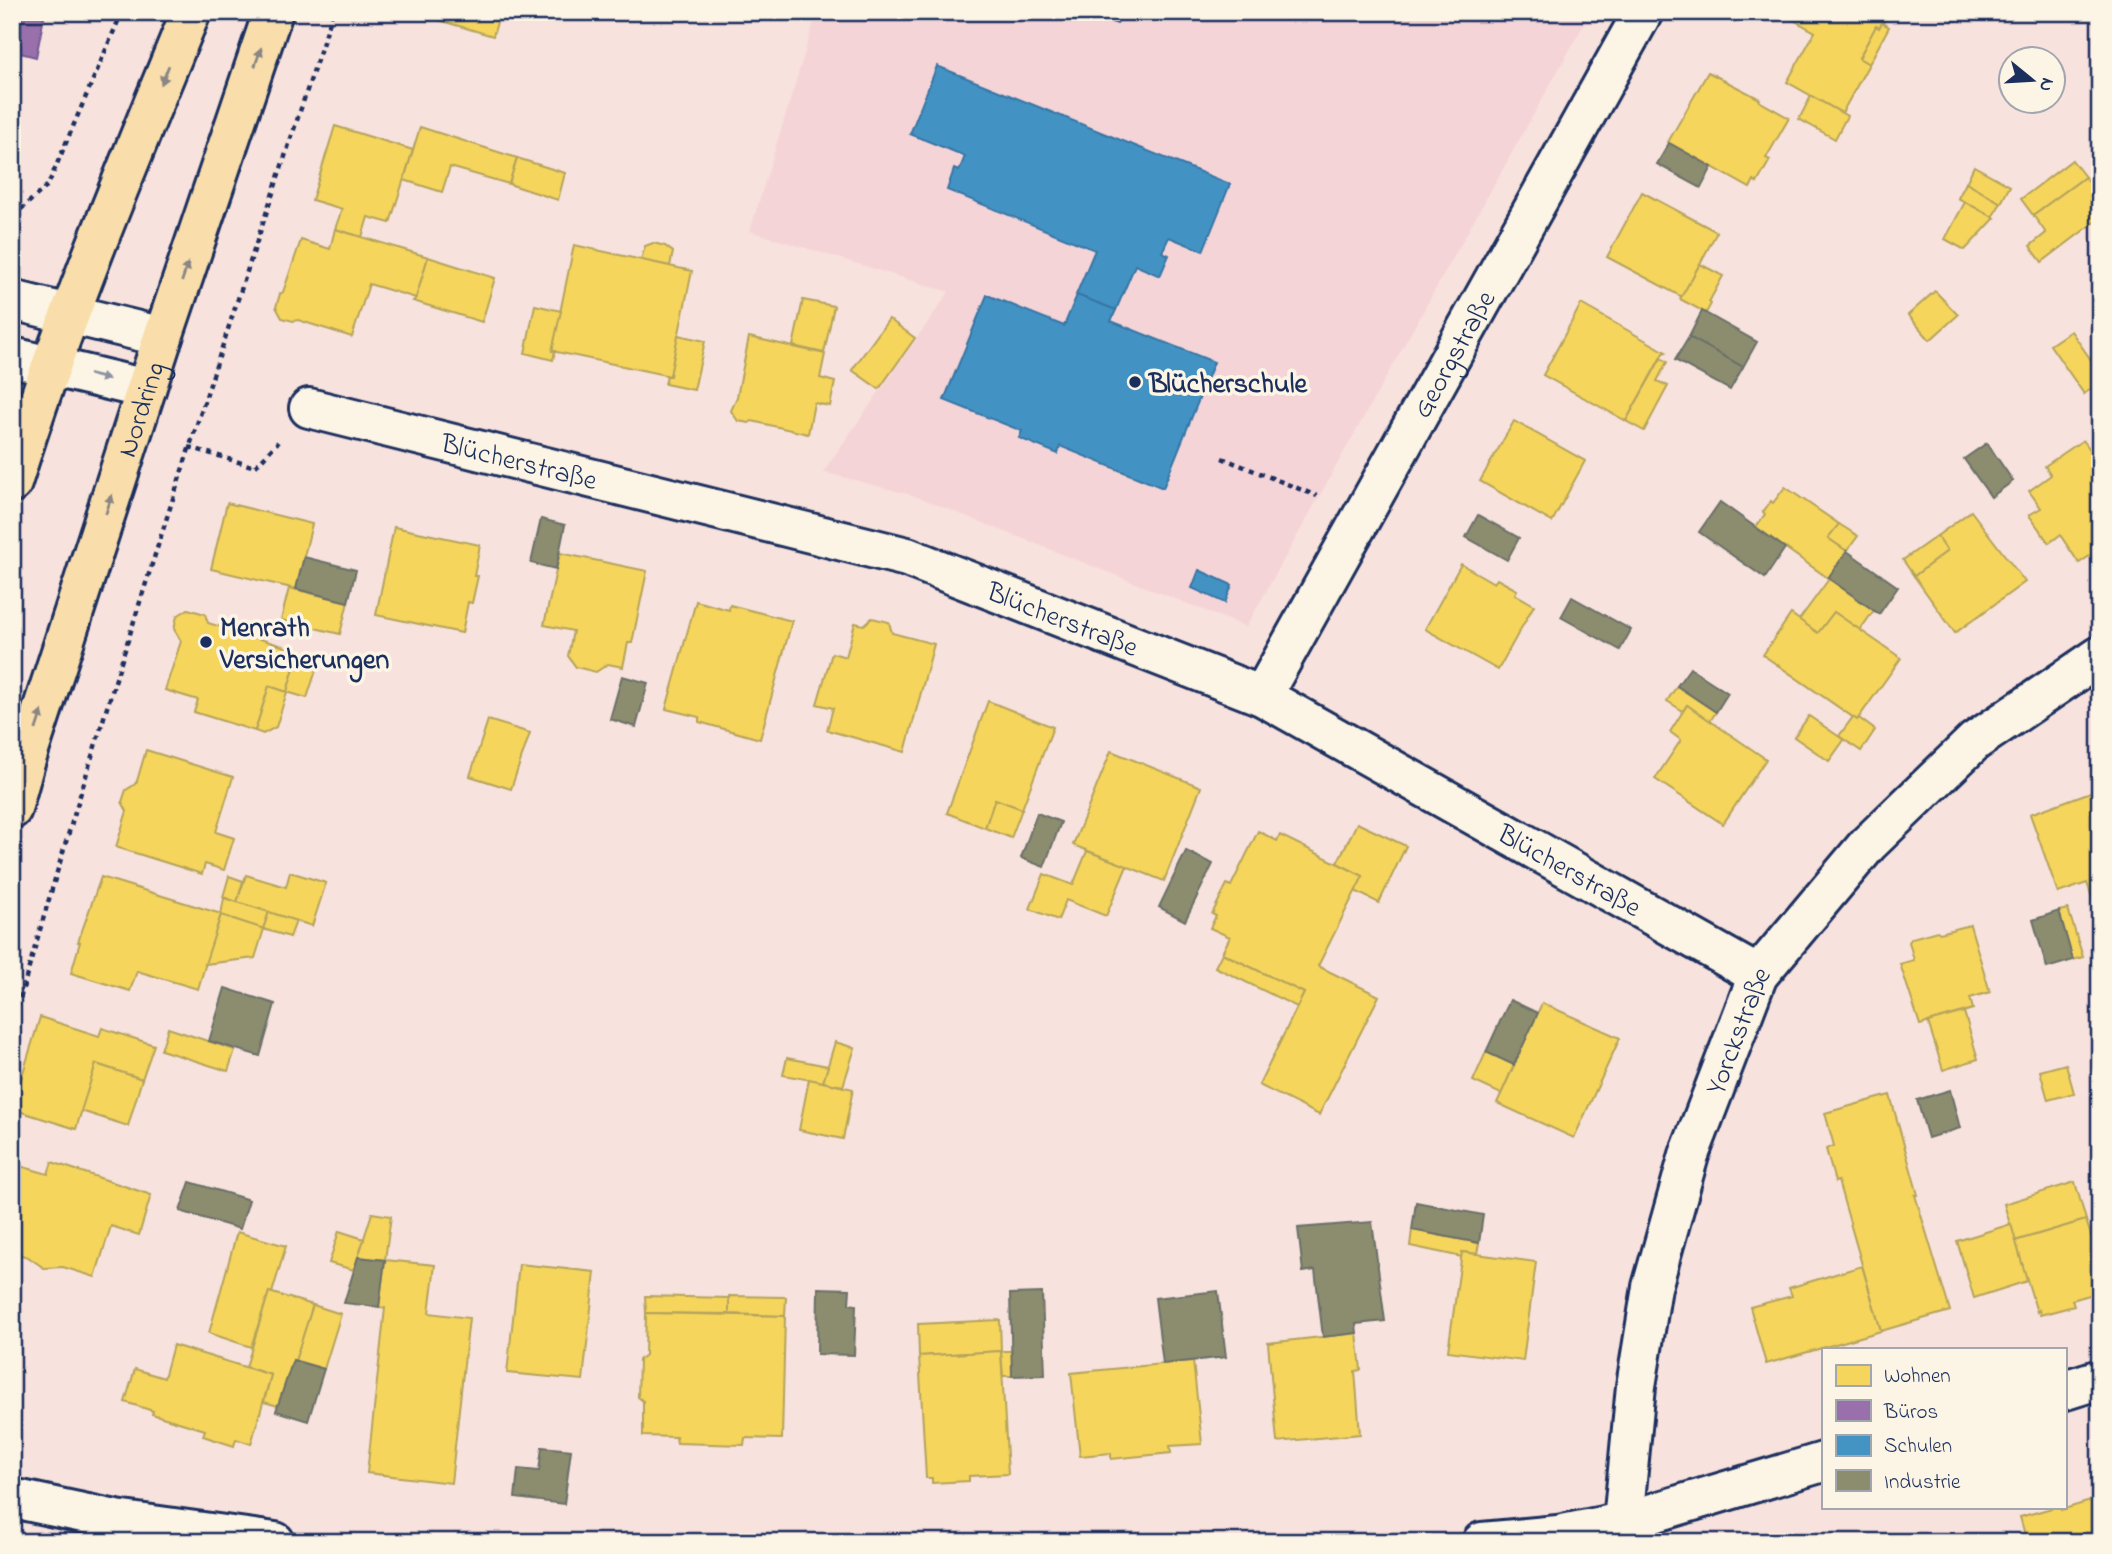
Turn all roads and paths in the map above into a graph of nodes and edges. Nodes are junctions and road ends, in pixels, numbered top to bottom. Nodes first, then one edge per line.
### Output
1 (122, 12) edge
2 (191, 12) edge
3 (273, 12) edge
4 (333, 12) edge
5 (1643, 12) edge
6 (19, 211) junction
7 (12, 214) edge
8 (12, 229) edge
9 (12, 300) edge
10 (70, 313) junction
11 (163, 337) junction
12 (12, 357) edge
13 (51, 365) junction
14 (146, 389) junction
15 (309, 408) joint
16 (189, 447) junction
17 (1222, 458) dead end
18 (12, 483) edge
19 (1363, 515) junction
20 (2100, 656) edge
21 (1262, 696) junction
22 (12, 809) edge
23 (1758, 975) junction
24 (12, 1027) edge
25 (2100, 1379) edge
26 (2066, 1390) edge
27 (1822, 1462) edge
28 (12, 1499) edge
29 (1624, 1532) edge
30 (275, 1542) edge
31 (1482, 1542) edge

1 - 6 path
2 -> 10 main road
11 -> 3 main road, Nordring
4 - 16 path
5 - 19 street, Georgstraße
6 - 7 path
6 - 8 path
9 - 10 street
10 - 11 street
10 - 13 main road
11 - 14 main road, Nordring
12 - 13 street
13 -> 14 street
13 - 18 main road
22 -> 14 main road, Nordring
15 - 16 path
15 - 21 street, Blücherstraße
16 - 24 path
17 - 19 path
19 - 21 street, Georgstraße
20 - 23 street, Yorckstraße
21 - 23 street, Blücherstraße
23 - 29 street, Yorckstraße
25 - 26 street
27 - 29 street
28 - 30 street
29 - 31 street

